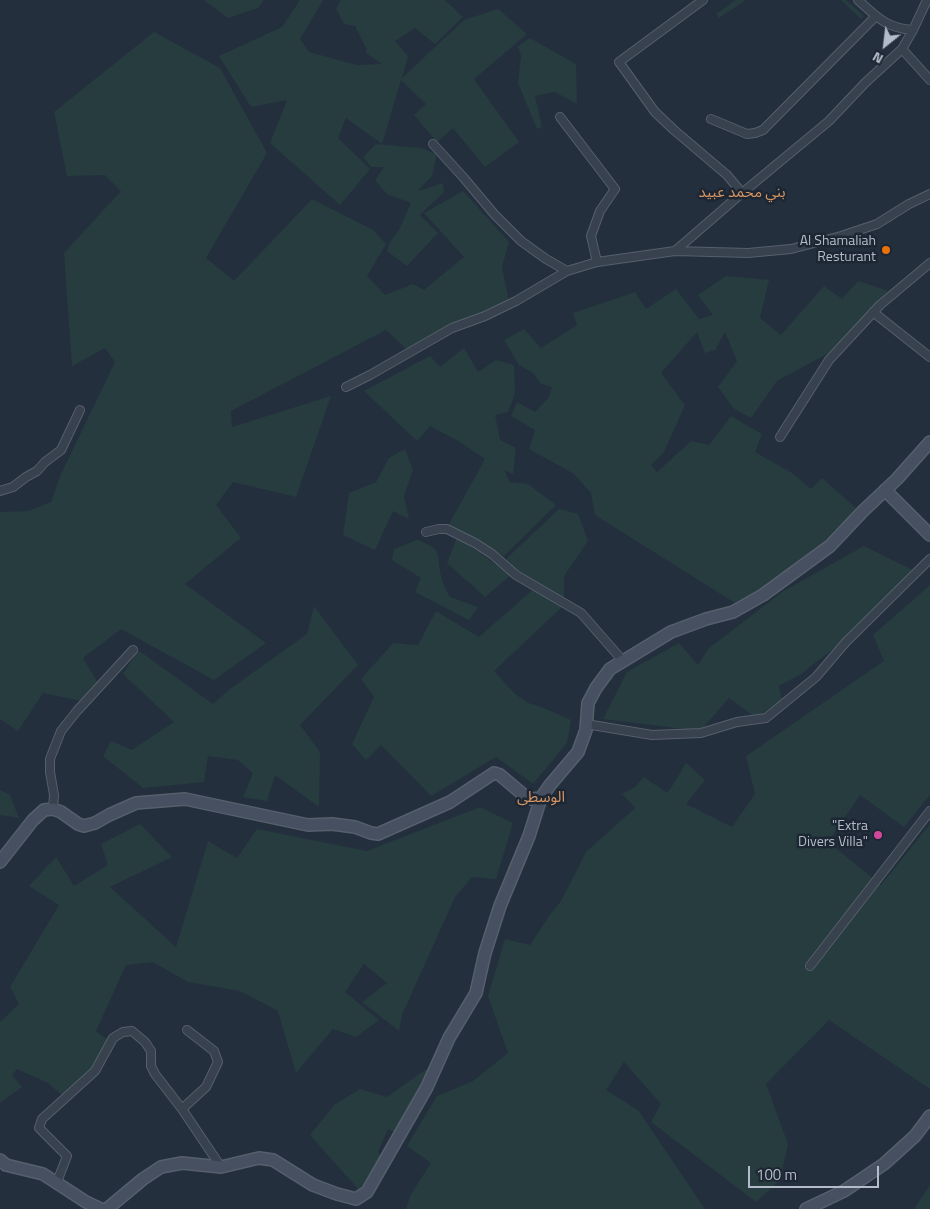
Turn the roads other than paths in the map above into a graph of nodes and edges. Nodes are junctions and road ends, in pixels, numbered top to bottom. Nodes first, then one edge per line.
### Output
1 (702, 0) edge
2 (858, 0) edge
3 (927, 0) edge
4 (876, 16) junction
5 (912, 30) junction
6 (902, 49) junction
7 (930, 80) edge
8 (560, 117) dead end
9 (711, 119) dead end
10 (433, 144) dead end
11 (742, 193) junction
12 (930, 194) edge
13 (675, 251) junction
14 (597, 262) junction
15 (930, 263) edge
16 (567, 271) junction
17 (873, 312) junction
18 (930, 357) edge
19 (346, 387) dead end
20 (80, 410) dead end
21 (780, 437) dead end
22 (930, 442) edge
23 (885, 490) junction
24 (0, 491) edge
25 (426, 532) dead end
26 (930, 535) edge
27 (930, 559) edge
28 (133, 650) dead end
29 (623, 661) junction
30 (586, 724) junction
31 (541, 798) junction
32 (53, 809) junction
33 (930, 812) edge
34 (0, 862) edge
35 (810, 966) dead end
36 (187, 1030) dead end
37 (182, 1109) junction
38 (930, 1116) edge
39 (0, 1160) edge
40 (221, 1167) junction
41 (56, 1182) junction
42 (355, 1204) edge
43 (114, 1207) edge
44 (101, 1209) edge
45 (806, 1209) edge

1 - 11 street
2 - 4 street
3 - 5 street
4 - 5 street
4 - 9 street
5 - 6 street
6 - 7 street
6 - 11 street
8 - 14 street
10 - 16 street
11 - 13 street
12 - 13 street
13 - 14 street
14 - 16 street
15 - 17 street
16 - 19 street
17 - 18 street
17 - 21 street
20 - 24 street
22 - 23 street
23 - 26 street
23 - 29 street
25 - 29 street
27 - 30 street
28 - 32 street
29 - 30 street
30 - 31 street
31 - 32 street
31 - 42 street
32 - 34 street
33 - 35 street
36 - 37 street
37 - 40 street
37 - 41 street
38 - 45 street
39 - 41 street
40 - 42 street
40 - 43 street
41 - 44 street

